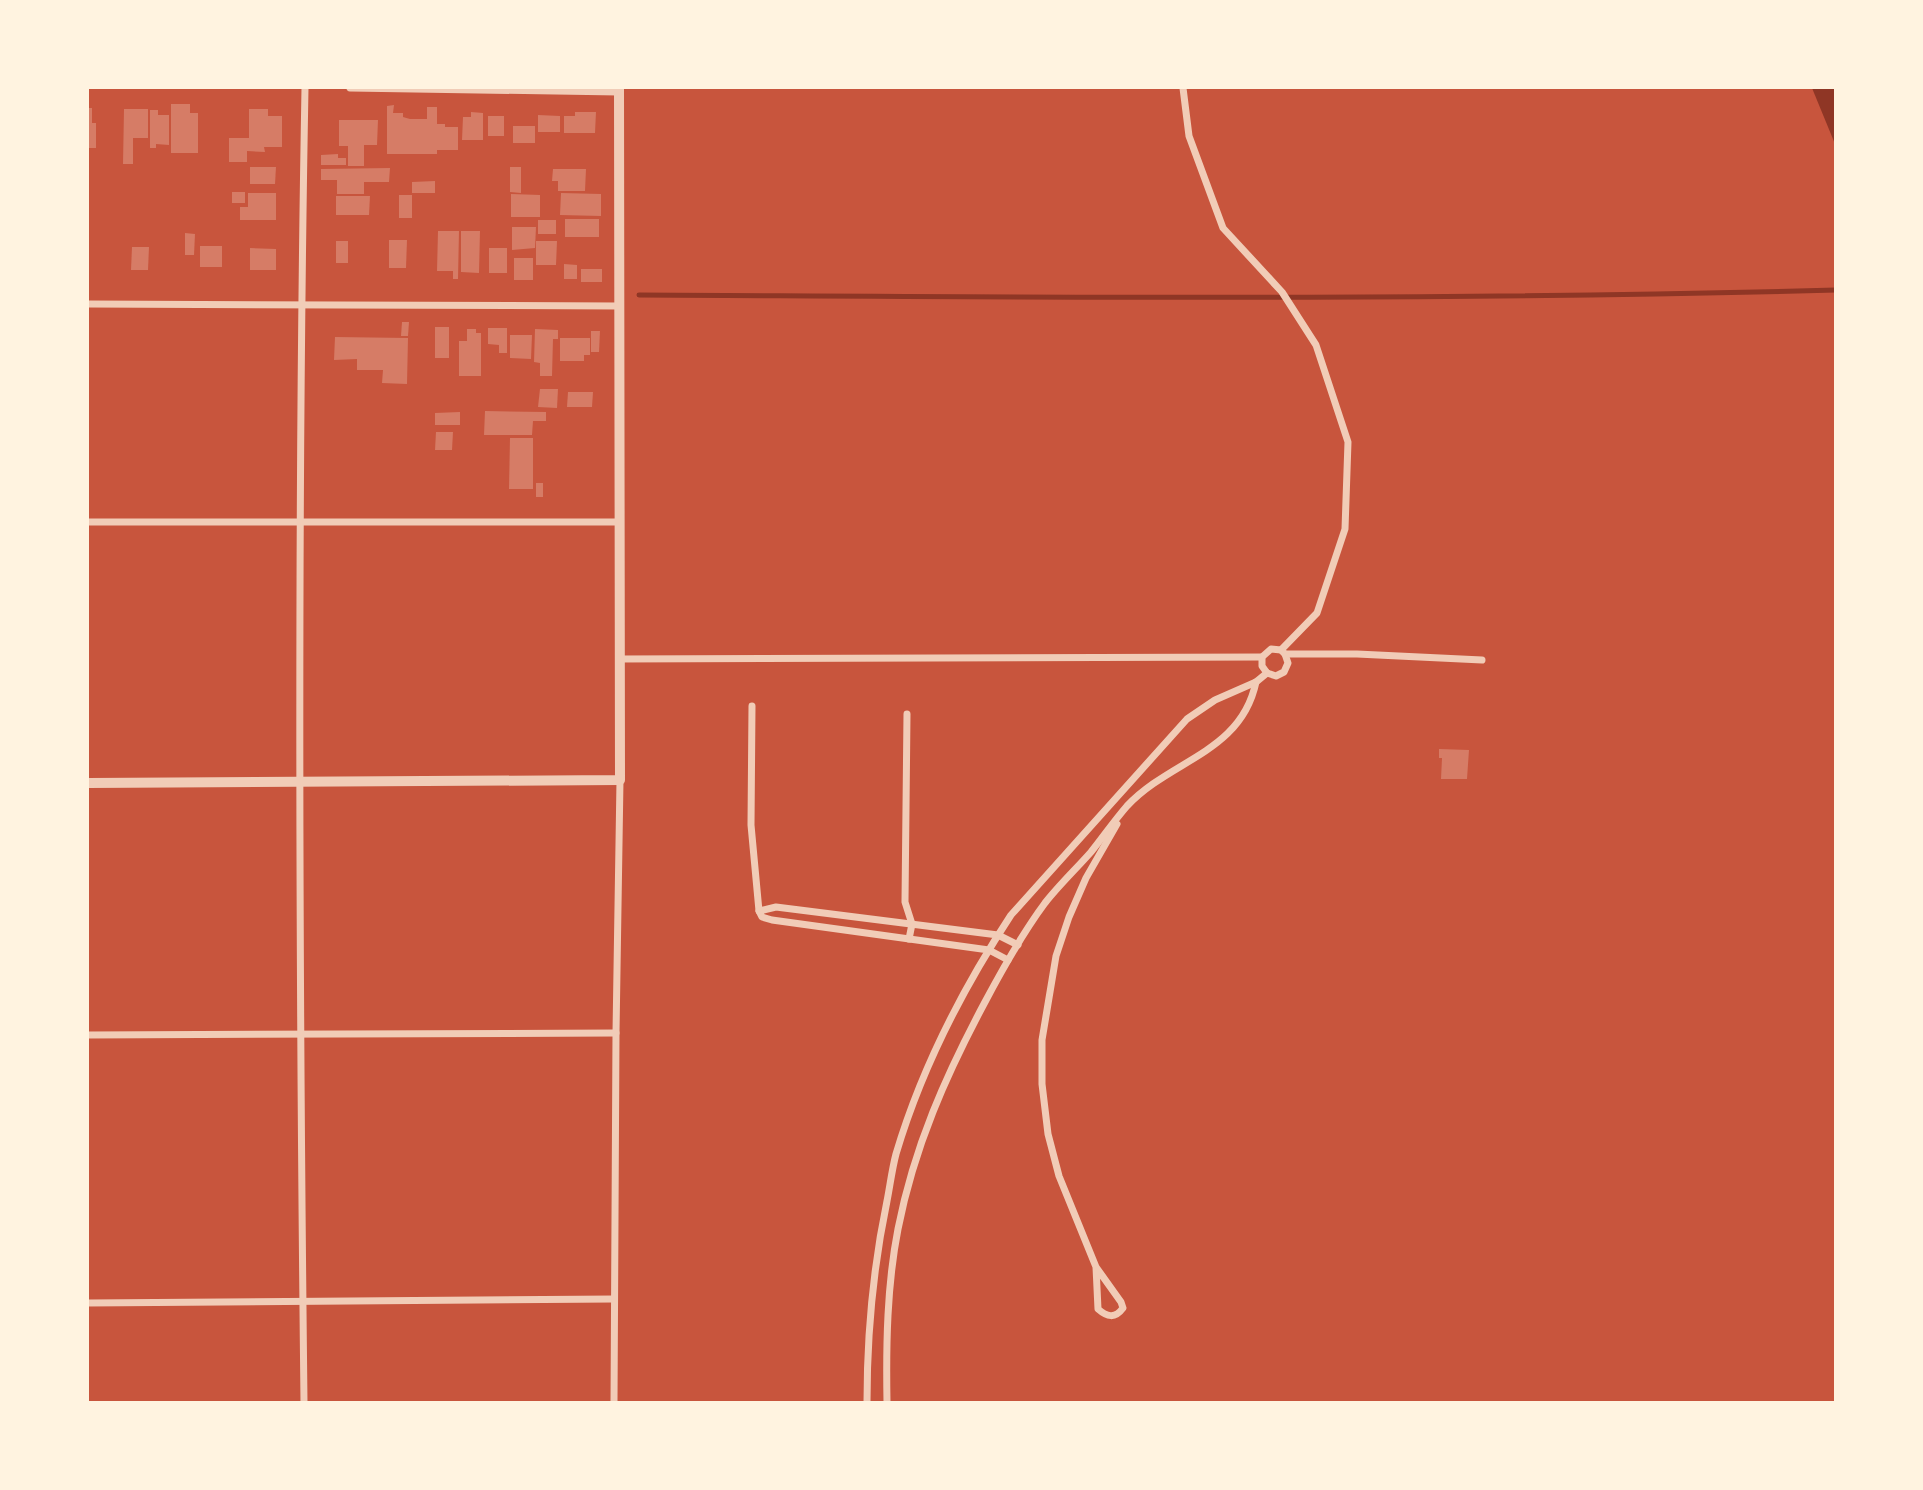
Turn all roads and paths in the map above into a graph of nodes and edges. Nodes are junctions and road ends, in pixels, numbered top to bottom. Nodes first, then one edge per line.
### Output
1 (305, 88) edge
2 (351, 88) edge
3 (1182, 88) edge
4 (619, 90) edge
5 (88, 304) edge
6 (301, 305) junction
7 (619, 306) junction
8 (88, 522) edge
9 (301, 522) junction
10 (619, 522) junction
11 (1283, 652) junction
12 (1262, 657) junction
13 (619, 659) junction
14 (1482, 660) dead end
15 (1267, 673) junction
16 (1256, 682) junction
17 (752, 706) dead end
18 (906, 714) dead end
19 (620, 780) junction
20 (300, 782) junction
21 (88, 783) edge
22 (1121, 794) junction
23 (1128, 805) junction
24 (759, 911) junction
25 (912, 924) junction
26 (998, 935) junction
27 (909, 939) junction
28 (1018, 945) junction
29 (989, 950) junction
30 (1008, 960) junction
31 (615, 1033) junction
32 (300, 1034) junction
33 (88, 1035) edge
34 (1096, 1267) junction
35 (614, 1299) junction
36 (303, 1301) junction
37 (88, 1303) edge
38 (304, 1402) edge
39 (614, 1402) edge
40 (867, 1402) edge
41 (887, 1402) edge

1 - 6 street
2 - 4 street
3 - 11 street
4 - 7 street
5 - 6 street
6 - 7 street
6 - 9 street
7 - 10 street
8 - 9 street
9 - 10 street
9 - 20 street
10 - 13 street
11 - 12 street
11 - 14 street
11 - 15 street
12 - 13 street
12 - 15 street
13 - 19 street
15 - 16 street
16 - 22 street
16 - 23 street
17 - 24 street
18 - 25 street
19 - 20 street
19 - 31 street
20 - 21 street
20 - 32 street
22 - 23 street
22 - 26 street
23 - 28 street
23 - 34 street
24 - 25 street
24 - 27 street
25 - 26 street
25 - 27 street
26 - 28 street
26 - 29 street
27 - 29 street
28 - 30 street
29 - 30 street
29 - 40 street
30 - 41 street
31 - 32 street
31 - 35 street
32 - 33 street
32 - 36 street
34 - 34 street
35 - 36 street
35 - 39 street
36 - 37 street
36 - 38 street

